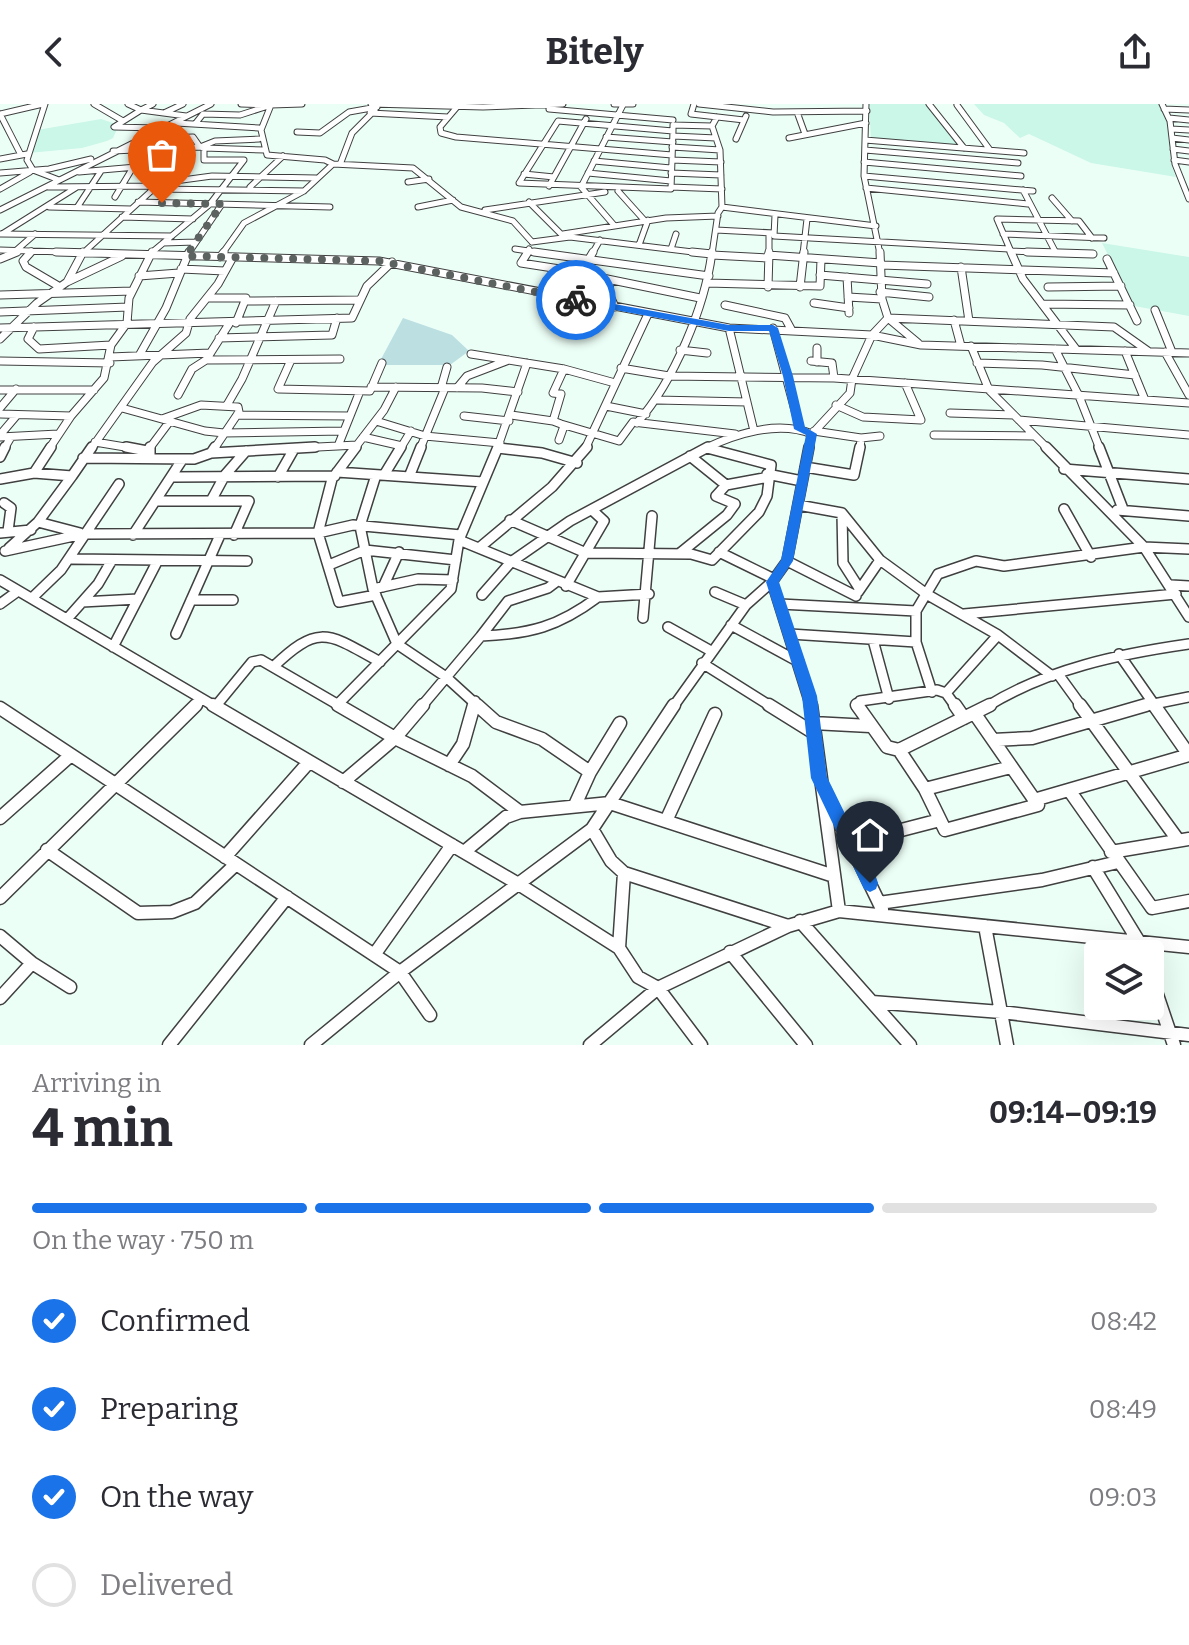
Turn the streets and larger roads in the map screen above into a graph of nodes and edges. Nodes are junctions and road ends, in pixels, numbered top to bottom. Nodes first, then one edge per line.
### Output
1 (44, 104) edge
2 (94, 104) edge
3 (128, 104) edge
4 (153, 104) edge
5 (183, 104) edge
6 (211, 104) edge
7 (241, 104) edge
8 (300, 104) edge
9 (371, 104) edge
10 (563, 104) edge
11 (570, 104) edge
12 (614, 104) edge
13 (633, 104) edge
14 (697, 104) edge
15 (929, 104) edge
16 (275, 105) edge
17 (383, 105) edge
18 (398, 105) edge
19 (429, 105) edge
20 (548, 105) edge
21 (623, 105) edge
22 (957, 105) edge
23 (454, 106) edge
24 (493, 106) edge
25 (519, 106) edge
26 (1163, 106) edge
27 (750, 107) edge
28 (866, 108) edge
29 (141, 110) junction
30 (1189, 110) edge
31 (566, 111) junction
32 (797, 112) junction
33 (816, 112) junction
34 (164, 113) junction
35 (295, 113) dead end
36 (370, 113) junction
37 (398, 113) junction
38 (589, 113) junction
39 (1, 114) edge
40 (240, 115) junction
41 (423, 115) junction
42 (617, 115) junction
43 (186, 116) junction
44 (448, 117) junction
45 (717, 117) junction
46 (1169, 118) junction
47 (393, 120) dead end
48 (673, 120) dead end
49 (744, 120) junction
50 (1189, 120) edge
51 (123, 121) junction
52 (418, 121) dead end
53 (560, 121) junction
54 (172, 123) junction
55 (584, 123) junction
56 (866, 123) junction
57 (197, 124) junction
58 (226, 126) junction
59 (612, 126) junction
60 (712, 126) junction
61 (161, 128) junction
62 (259, 128) junction
63 (1171, 129) junction
64 (1189, 130) edge
65 (823, 131) junction
66 (297, 132) dead end
67 (805, 134) junction
68 (154, 135) junction
69 (191, 135) junction
70 (606, 137) junction
71 (716, 138) junction
72 (789, 138) dead end
73 (1172, 138) junction
74 (259, 139) junction
75 (736, 139) dead end
76 (865, 140) junction
77 (1189, 140) edge
78 (544, 143) junction
79 (672, 145) junction
80 (571, 146) junction
81 (947, 147) junction
82 (202, 148) junction
83 (601, 148) junction
84 (964, 148) junction
85 (149, 149) junction
86 (1173, 149) junction
87 (720, 150) junction
88 (865, 150) junction
89 (990, 150) junction
90 (629, 151) junction
91 (1189, 151) edge
92 (112, 152) junction
93 (266, 152) junction
94 (1024, 153) dead end
95 (25, 156) junction
96 (283, 156) junction
97 (948, 157) junction
98 (0, 159) edge
99 (244, 160) junction
100 (1174, 160) junction
101 (594, 161) junction
102 (341, 162) junction
103 (721, 162) junction
104 (864, 162) junction
105 (1189, 162) edge
106 (1018, 163) dead end
107 (331, 164) junction
108 (623, 164) junction
109 (651, 166) junction
110 (132, 169) junction
111 (33, 170) junction
112 (104, 170) junction
113 (671, 170) junction
114 (950, 170) junction
115 (0, 172) edge
116 (74, 172) junction
117 (588, 173) junction
118 (524, 174) junction
119 (721, 175) junction
120 (232, 176) junction
121 (864, 176) junction
122 (1021, 176) dead end
123 (262, 177) junction
124 (281, 177) junction
125 (291, 177) junction
126 (304, 177) junction
127 (554, 177) junction
128 (316, 178) junction
129 (429, 179) junction
130 (646, 179) junction
131 (907, 179) junction
132 (59, 180) junction
133 (408, 182) dead end
134 (951, 183) junction
135 (671, 184) junction
136 (121, 186) junction
137 (549, 186) junction
138 (46, 187) junction
139 (77, 187) junction
140 (91, 187) junction
141 (155, 187) junction
142 (250, 187) junction
143 (581, 187) junction
144 (639, 188) junction
145 (866, 188) junction
146 (0, 189) edge
147 (722, 189) junction
148 (222, 190) junction
149 (240, 190) junction
150 (1023, 190) junction
151 (295, 191) junction
152 (304, 191) junction
153 (618, 191) junction
154 (1033, 191) dead end
155 (907, 193) junction
156 (587, 195) junction
157 (1189, 195) edge
158 (115, 197) dead end
159 (953, 197) junction
160 (1052, 198) dead end
161 (453, 200) junction
162 (0, 201) edge
163 (138, 202) junction
164 (529, 202) junction
165 (210, 204) junction
166 (222, 204) junction
167 (1028, 204) junction
168 (10, 205) junction
169 (78, 206) junction
170 (276, 206) junction
171 (45, 207) junction
172 (330, 207) dead end
173 (418, 207) dead end
174 (722, 207) junction
175 (131, 209) junction
176 (0, 210) edge
177 (481, 211) junction
178 (775, 215) junction
179 (718, 216) junction
180 (122, 217) junction
181 (193, 219) junction
182 (807, 219) junction
183 (646, 220) junction
184 (1037, 220) junction
185 (1072, 221) junction
186 (625, 223) junction
187 (613, 224) junction
188 (876, 226) junction
189 (716, 230) junction
190 (772, 233) junction
191 (1, 234) edge
192 (35, 234) junction
193 (103, 234) junction
194 (676, 234) dead end
195 (1003, 234) junction
196 (563, 235) junction
197 (172, 236) junction
198 (1047, 236) junction
199 (1092, 238) junction
200 (1104, 238) dead end
201 (806, 239) junction
202 (600, 240) junction
203 (165, 242) junction
204 (196, 242) junction
205 (532, 242) junction
206 (618, 242) junction
207 (880, 244) junction
208 (639, 245) junction
209 (649, 246) junction
210 (515, 249) dead end
211 (671, 249) junction
212 (0, 250) edge
213 (1010, 250) junction
214 (18, 251) junction
215 (32, 251) junction
216 (527, 251) junction
217 (83, 252) junction
218 (1056, 253) junction
219 (133, 254) junction
220 (1093, 254) dead end
221 (148, 255) junction
222 (712, 255) junction
223 (186, 256) junction
224 (220, 257) junction
225 (233, 257) junction
226 (768, 257) junction
227 (588, 258) junction
228 (804, 258) junction
229 (0, 259) edge
230 (821, 259) junction
231 (1107, 259) dead end
232 (392, 262) junction
233 (628, 264) junction
234 (881, 264) junction
235 (640, 266) junction
236 (961, 267) junction
237 (1018, 269) junction
238 (180, 271) junction
239 (225, 271) junction
240 (1073, 271) junction
241 (579, 272) junction
242 (1114, 273) junction
243 (820, 275) junction
244 (139, 276) junction
245 (847, 277) junction
246 (610, 280) junction
247 (708, 280) junction
248 (881, 280) junction
249 (67, 282) junction
250 (620, 282) junction
251 (927, 284) dead end
252 (1083, 286) junction
253 (1121, 286) junction
254 (60, 287) junction
255 (768, 287) junction
256 (800, 287) junction
257 (1048, 287) dead end
258 (132, 291) junction
259 (51, 294) junction
260 (0, 295) edge
261 (881, 296) junction
262 (848, 297) junction
263 (929, 297) dead end
264 (207, 298) junction
265 (566, 298) junction
266 (700, 298) junction
267 (358, 300) junction
268 (245, 301) junction
269 (276, 301) junction
270 (814, 303) dead end
271 (1042, 304) junction
272 (725, 305) dead end
273 (1130, 305) junction
274 (128, 307) junction
275 (615, 307) junction
276 (1155, 310) dead end
277 (29, 311) junction
278 (0, 312) edge
279 (648, 314) junction
280 (337, 318) junction
281 (888, 318) junction
282 (268, 319) junction
283 (954, 320) junction
284 (969, 321) junction
285 (1137, 321) dead end
286 (127, 323) junction
287 (158, 323) junction
288 (190, 323) junction
289 (692, 323) junction
290 (232, 324) junction
291 (1058, 325) junction
292 (34, 327) junction
293 (0, 328) edge
294 (12, 328) junction
295 (729, 328) junction
296 (773, 328) junction
297 (791, 329) junction
298 (872, 335) junction
299 (261, 336) junction
300 (219, 338) junction
301 (0, 339) edge
302 (111, 345) junction
303 (921, 345) junction
304 (961, 346) junction
305 (971, 346) junction
306 (817, 348) dead end
307 (1055, 349) junction
308 (1076, 349) junction
309 (680, 350) junction
310 (1125, 351) junction
311 (1148, 351) junction
312 (1168, 352) junction
313 (707, 353) dead end
314 (1189, 353) edge
315 (140, 354) junction
316 (164, 354) junction
317 (471, 354) dead end
318 (208, 356) junction
319 (340, 359) dead end
320 (110, 360) junction
321 (250, 360) junction
322 (291, 360) junction
323 (509, 360) junction
324 (0, 361) edge
325 (382, 363) dead end
326 (527, 363) junction
327 (977, 363) junction
328 (447, 367) dead end
329 (1065, 367) junction
330 (621, 368) junction
331 (564, 369) junction
332 (1135, 375) junction
333 (669, 376) junction
334 (741, 376) junction
335 (788, 376) junction
336 (834, 378) junction
337 (464, 379) junction
338 (852, 379) junction
339 (615, 383) junction
340 (905, 383) junction
341 (443, 384) junction
342 (371, 387) junction
343 (396, 387) junction
344 (457, 388) junction
345 (16, 389) junction
346 (0, 390) edge
347 (94, 390) junction
348 (989, 390) junction
349 (360, 391) junction
350 (518, 392) junction
351 (178, 395) dead end
352 (1189, 395) edge
353 (1079, 396) junction
354 (657, 400) junction
355 (1145, 400) junction
356 (747, 402) junction
357 (1189, 403) edge
358 (227, 405) junction
359 (836, 405) junction
360 (606, 406) junction
361 (0, 408) edge
362 (122, 408) junction
363 (950, 413) dead end
364 (0, 414) edge
365 (646, 414) junction
366 (17, 415) junction
367 (237, 415) junction
368 (71, 416) junction
369 (350, 416) junction
370 (464, 416) dead end
371 (1016, 417) junction
372 (510, 418) junction
373 (166, 420) junction
374 (376, 421) junction
375 (553, 421) junction
376 (637, 423) junction
377 (564, 426) junction
378 (1090, 426) junction
379 (800, 429) junction
380 (343, 431) junction
381 (411, 431) junction
382 (594, 431) junction
383 (754, 431) junction
384 (291, 432) junction
385 (813, 432) junction
386 (224, 433) junction
387 (58, 434) junction
388 (735, 434) junction
389 (934, 435) dead end
390 (1189, 435) edge
391 (0, 436) edge
392 (425, 436) junction
393 (880, 436) dead end
394 (1034, 436) junction
395 (11, 437) junction
396 (861, 438) junction
397 (559, 440) dead end
398 (360, 441) junction
399 (95, 442) junction
400 (499, 445) junction
401 (338, 446) junction
402 (402, 446) junction
403 (707, 448) junction
404 (294, 449) junction
405 (280, 450) junction
406 (246, 451) junction
407 (211, 453) junction
408 (146, 456) junction
409 (690, 456) junction
410 (0, 457) edge
411 (83, 458) junction
412 (182, 460) junction
413 (577, 463) junction
414 (805, 467) junction
415 (1064, 469) junction
416 (1108, 472) junction
417 (34, 473) junction
418 (336, 474) junction
419 (225, 475) junction
420 (380, 475) junction
421 (72, 476) junction
422 (765, 476) junction
423 (172, 477) junction
424 (278, 477) junction
425 (409, 477) junction
426 (0, 479) edge
427 (1189, 479) edge
428 (802, 481) junction
429 (483, 482) junction
430 (119, 484) dead end
431 (726, 485) junction
432 (212, 499) junction
433 (157, 501) junction
434 (4, 503) dead end
435 (798, 505) junction
436 (1064, 509) dead end
437 (1123, 509) junction
438 (592, 510) junction
439 (1107, 511) junction
440 (842, 513) junction
441 (652, 516) dead end
442 (1189, 516) edge
443 (510, 520) junction
444 (35, 526) junction
445 (360, 526) junction
446 (4, 532) edge
447 (318, 533) junction
448 (83, 534) junction
449 (133, 535) junction
450 (220, 535) junction
451 (234, 535) junction
452 (548, 536) junction
453 (460, 537) junction
454 (1144, 547) junction
455 (479, 548) junction
456 (1189, 549) edge
457 (365, 550) junction
458 (2, 552) edge
459 (399, 552) junction
460 (719, 552) junction
461 (586, 553) junction
462 (647, 554) junction
463 (679, 554) junction
464 (1091, 557) junction
465 (71, 559) junction
466 (112, 560) junction
467 (158, 560) junction
468 (208, 560) junction
469 (456, 560) junction
470 (880, 560) junction
471 (247, 561) dead end
472 (787, 561) junction
473 (511, 562) junction
474 (329, 565) junction
475 (0, 580) edge
476 (453, 580) junction
477 (773, 580) junction
478 (561, 584) junction
479 (1189, 586) edge
480 (1174, 590) junction
481 (18, 591) junction
482 (378, 591) junction
483 (715, 592) dead end
484 (649, 594) junction
485 (482, 595) dead end
486 (928, 595) junction
487 (598, 597) junction
488 (858, 597) junction
489 (32, 598) junction
490 (138, 599) junction
491 (191, 600) junction
492 (233, 600) dead end
493 (82, 602) junction
494 (0, 604) edge
495 (780, 604) junction
496 (746, 605) junction
497 (916, 611) junction
498 (964, 614) junction
499 (1189, 617) edge
500 (643, 618) dead end
501 (67, 619) junction
502 (731, 625) junction
503 (668, 627) dead end
504 (176, 634) dead end
505 (790, 634) junction
506 (998, 635) junction
507 (481, 636) junction
508 (873, 640) junction
509 (916, 642) junction
510 (397, 644) junction
511 (1189, 644) edge
512 (113, 647) junction
513 (711, 651) junction
514 (1119, 654) junction
515 (380, 662) junction
516 (799, 662) junction
517 (702, 663) junction
518 (273, 667) junction
519 (1055, 675) junction
520 (446, 677) junction
521 (932, 692) junction
522 (946, 693) junction
523 (1189, 697) edge
524 (202, 699) junction
525 (889, 699) junction
526 (475, 701) junction
527 (1152, 703) junction
528 (337, 705) junction
529 (215, 707) junction
530 (0, 708) edge
531 (715, 714) dead end
532 (970, 716) junction
533 (1092, 721) junction
534 (620, 723) dead end
535 (870, 726) junction
536 (814, 728) junction
537 (395, 738) junction
538 (993, 740) junction
539 (899, 750) junction
540 (71, 755) junction
541 (1189, 755) edge
542 (309, 762) junction
543 (449, 765) junction
544 (1011, 767) junction
545 (590, 772) junction
546 (1129, 772) junction
547 (819, 778) junction
548 (343, 782) junction
549 (115, 784) junction
550 (925, 789) junction
551 (1069, 790) junction
552 (1034, 800) junction
553 (610, 803) junction
554 (575, 805) junction
555 (520, 812) junction
556 (0, 818) edge
557 (940, 820) junction
558 (666, 821) junction
559 (592, 829) junction
560 (1184, 840) edge
561 (851, 843) junction
562 (458, 849) junction
563 (47, 850) junction
564 (1115, 857) junction
565 (230, 861) junction
566 (1093, 867) junction
567 (624, 873) junction
568 (834, 876) junction
569 (520, 885) junction
570 (287, 897) junction
571 (0, 898) edge
572 (1189, 901) edge
573 (882, 909) junction
574 (839, 911) junction
575 (794, 924) junction
576 (985, 926) junction
577 (0, 936) edge
578 (1084, 940) edge
579 (1136, 940) edge
580 (1189, 947) edge
581 (619, 948) junction
582 (1164, 948) edge
583 (730, 952) junction
584 (374, 955) junction
585 (32, 963) junction
586 (400, 972) junction
587 (70, 987) dead end
588 (658, 988) junction
589 (0, 998) edge
590 (872, 1002) junction
591 (1001, 1012) junction
592 (430, 1015) dead end
593 (1164, 1015) edge
594 (1189, 1035) edge
595 (1172, 1039) edge
596 (169, 1045) edge
597 (311, 1045) edge
598 (590, 1045) edge
599 (701, 1045) edge
600 (806, 1045) edge
601 (910, 1045) edge
602 (1007, 1045) edge

1 - 39 street
1 - 95 street
2 - 51 street
3 - 29 street
4 - 29 street
5 - 34 street
6 - 43 street
7 - 16 street
8 - 16 street
8 - 35 street
9 - 17 street
10 - 20 street
11 - 31 street
12 - 21 street
13 - 21 street
14 - 27 street
14 - 45 street
15 - 84 street
16 - 40 street
16 - 62 street
17 - 18 street
17 - 36 street
17 - 66 street
18 - 19 street
18 - 37 street
19 - 23 street
19 - 41 street
20 - 25 street
21 - 42 street
22 - 89 street
23 - 24 street
23 - 44 street
24 - 25 street
25 - 31 street
26 - 30 street
26 - 46 street
27 - 32 street
27 - 49 street
28 - 33 street
28 - 56 street
29 - 34 street
29 - 51 street
31 - 38 street
31 - 53 street
32 - 33 street
32 - 67 street
33 - 65 street
34 - 43 street
36 - 37 street
36 - 102 street
37 - 41 street
37 - 47 street
38 - 42 street
38 - 55 street
39 - 95 street
40 - 57 street
40 - 58 street
41 - 44 street
41 - 52 street
42 - 48 street
42 - 59 street
43 - 54 street
44 - 78 street
45 - 49 street
45 - 60 street
46 - 50 street
46 - 63 street
49 - 75 street
51 - 61 street
53 - 55 street
53 - 78 street
54 - 57 street
54 - 61 street
55 - 59 street
55 - 80 street
56 - 65 street
56 - 76 street
57 - 58 street
57 - 69 street
58 - 62 street
59 - 70 street
59 - 79 street
60 - 71 street
60 - 79 street
61 - 68 street
62 - 74 street
63 - 64 street
63 - 73 street
65 - 67 street
67 - 72 street
68 - 69 street
68 - 85 street
68 - 92 street
69 - 82 street
70 - 79 street
70 - 83 street
71 - 79 street
71 - 87 street
73 - 77 street
73 - 86 street
74 - 82 street
74 - 93 street
76 - 81 street
76 - 88 street
78 - 80 street
78 - 118 street
79 - 87 street
79 - 90 street
79 - 103 street
79 - 113 street
80 - 83 street
80 - 127 street
81 - 84 street
81 - 97 street
82 - 85 street
82 - 93 street
82 - 99 street
83 - 90 street
83 - 101 street
84 - 89 street
85 - 92 street
85 - 110 street
86 - 91 street
86 - 100 street
87 - 103 street
88 - 97 street
88 - 104 street
89 - 94 street
90 - 108 street
92 - 111 street
92 - 112 street
92 - 116 street
93 - 96 street
93 - 99 street
95 - 98 street
95 - 111 street
95 - 115 street
96 - 107 street
96 - 123 street
97 - 106 street
97 - 114 street
99 - 120 street
100 - 105 street
100 - 157 street
101 - 108 street
101 - 117 street
102 - 107 street
102 - 129 street
103 - 119 street
104 - 114 street
104 - 121 street
107 - 125 street
107 - 128 street
108 - 109 street
109 - 113 street
109 - 130 street
110 - 112 street
110 - 136 street
111 - 115 street
111 - 132 street
111 - 146 street
112 - 116 street
112 - 140 street
113 - 119 street
113 - 135 street
114 - 122 street
114 - 134 street
116 - 132 street
117 - 130 street
117 - 143 street
118 - 127 street
118 - 137 street
119 - 147 street
120 - 123 street
120 - 141 street
120 - 148 street
121 - 131 street
121 - 145 street
123 - 124 street
123 - 142 street
124 - 125 street
124 - 142 street
125 - 126 street
126 - 128 street
126 - 151 street
127 - 137 street
128 - 152 street
129 - 133 street
129 - 161 street
130 - 135 street
130 - 144 street
131 - 134 street
131 - 155 street
132 - 138 street
134 - 150 street
134 - 159 street
135 - 144 street
135 - 147 street
136 - 140 street
136 - 141 street
136 - 158 street
137 - 143 street
138 - 139 street
138 - 168 street
139 - 140 street
139 - 171 street
140 - 169 street
141 - 148 street
141 - 163 street
142 - 149 street
143 - 144 street
143 - 156 street
144 - 153 street
145 - 155 street
145 - 188 street
147 - 174 street
148 - 149 street
148 - 165 street
149 - 151 street
150 - 154 street
150 - 167 street
151 - 152 street
152 - 170 street
153 - 156 street
153 - 183 street
155 - 159 street
156 - 164 street
156 - 187 street
159 - 167 street
160 - 185 street
161 - 173 street
161 - 177 street
162 - 168 street
163 - 165 street
163 - 175 street
164 - 177 street
164 - 196 street
165 - 166 street
165 - 181 street
166 - 170 street
166 - 204 street
167 - 184 street
168 - 176 street
169 - 171 street
169 - 175 street
170 - 172 street
170 - 224 street
171 - 191 street
174 - 178 street
174 - 179 street
175 - 180 street
177 - 205 street
178 - 182 street
178 - 190 street
179 - 183 street
179 - 189 street
180 - 181 street
180 - 193 street
181 - 197 street
182 - 188 street
182 - 201 street
183 - 186 street
183 - 208 street
184 - 185 street
184 - 195 street
184 - 198 street
185 - 199 street
186 - 187 street
186 - 206 street
187 - 196 street
188 - 207 street
189 - 190 street
189 - 222 street
190 - 201 street
190 - 226 street
191 - 192 street
192 - 193 street
192 - 214 street
193 - 197 street
193 - 217 street
194 - 211 street
195 - 198 street
195 - 213 street
196 - 202 street
196 - 205 street
197 - 203 street
198 - 199 street
198 - 218 street
199 - 200 street
201 - 207 street
201 - 228 street
202 - 206 street
202 - 227 street
203 - 204 street
203 - 219 street
203 - 221 street
204 - 223 street
205 - 216 street
206 - 208 street
207 - 213 street
207 - 234 street
208 - 209 street
209 - 211 street
209 - 235 street
210 - 216 street
211 - 222 street
212 - 214 street
213 - 218 street
213 - 237 street
214 - 215 street
214 - 229 street
215 - 217 street
215 - 254 street
216 - 227 street
216 - 241 street
217 - 219 street
217 - 249 street
218 - 220 street
219 - 221 street
219 - 249 street
221 - 223 street
221 - 244 street
222 - 226 street
222 - 247 street
223 - 224 street
223 - 238 street
224 - 225 street
225 - 232 street
225 - 239 street
226 - 228 street
226 - 255 street
227 - 233 street
227 - 241 street
228 - 230 street
228 - 256 street
230 - 234 street
230 - 243 street
231 - 242 street
232 - 265 street
232 - 267 street
233 - 235 street
233 - 250 street
234 - 236 street
234 - 248 street
235 - 247 street
236 - 237 street
236 - 284 street
237 - 240 street
237 - 271 street
238 - 239 street
238 - 244 street
238 - 287 street
239 - 264 street
240 - 242 street
240 - 252 street
241 - 246 street
241 - 265 street
242 - 253 street
243 - 245 street
243 - 256 street
244 - 258 street
245 - 248 street
245 - 262 street
246 - 250 street
246 - 275 street
247 - 255 street
247 - 266 street
248 - 251 street
248 - 261 street
249 - 254 street
250 - 266 street
252 - 253 street
252 - 257 street
253 - 273 street
254 - 259 street
255 - 256 street
258 - 259 street
258 - 274 street
259 - 260 street
259 - 277 street
261 - 262 street
261 - 263 street
261 - 281 street
262 - 270 street
264 - 268 street
264 - 288 street
265 - 275 street
266 - 289 street
267 - 269 street
267 - 280 street
268 - 269 street
268 - 290 street
269 - 282 street
271 - 273 street
271 - 291 street
272 - 297 street
273 - 285 street
274 - 277 street
274 - 286 street
275 - 279 street
276 - 312 street
277 - 278 street
277 - 294 street
279 - 289 street
279 - 330 street
280 - 282 street
280 - 299 street
281 - 283 street
281 - 298 street
281 - 303 street
282 - 290 street
282 - 299 street
283 - 284 street
283 - 304 street
284 - 291 street
286 - 287 street
286 - 292 street
286 - 302 street
287 - 288 street
287 - 315 street
288 - 290 street
288 - 316 street
289 - 295 street
289 - 309 street
290 - 300 street
291 - 308 street
291 - 311 street
292 - 294 street
292 - 302 street
293 - 294 street
294 - 301 street
295 - 296 street
295 - 334 street
296 - 297 street
296 - 335 street
297 - 298 street
298 - 303 street
298 - 338 street
299 - 300 street
299 - 321 street
300 - 318 street
302 - 320 street
303 - 304 street
304 - 305 street
305 - 307 street
305 - 327 street
306 - 336 street
307 - 308 street
307 - 329 street
308 - 310 street
309 - 313 street
309 - 333 street
310 - 311 street
310 - 332 street
311 - 312 street
312 - 314 street
312 - 352 street
315 - 316 street
315 - 320 street
316 - 318 street
316 - 362 street
317 - 323 street
318 - 321 street
318 - 351 street
319 - 322 street
320 - 324 street
320 - 347 street
321 - 322 street
321 - 358 street
322 - 349 street
323 - 326 street
323 - 337 street
325 - 342 street
326 - 331 street
326 - 350 street
327 - 329 street
327 - 348 street
328 - 341 street
329 - 332 street
329 - 353 street
330 - 333 street
330 - 339 street
331 - 339 street
331 - 375 street
332 - 355 street
333 - 334 street
333 - 354 street
334 - 335 street
334 - 356 street
335 - 336 street
335 - 379 street
336 - 338 street
337 - 341 street
337 - 344 street
338 - 340 street
338 - 359 street
339 - 360 street
340 - 348 street
340 - 359 street
341 - 343 street
341 - 344 street
341 - 392 street
342 - 343 street
342 - 349 street
343 - 374 street
344 - 350 street
345 - 346 street
345 - 347 street
345 - 361 street
347 - 368 street
348 - 353 street
348 - 371 street
349 - 369 street
350 - 372 street
353 - 355 street
353 - 378 street
354 - 356 street
354 - 365 street
355 - 357 street
356 - 383 street
358 - 367 street
358 - 373 street
359 - 385 street
360 - 365 street
360 - 382 street
362 - 373 street
362 - 399 street
363 - 371 street
364 - 366 street
365 - 376 street
366 - 368 street
366 - 391 street
367 - 369 street
367 - 386 street
368 - 387 street
369 - 380 street
370 - 372 street
371 - 378 street
371 - 394 street
372 - 375 street
372 - 400 street
373 - 386 street
373 - 408 street
374 - 381 street
374 - 398 street
375 - 377 street
376 - 382 street
376 - 388 street
377 - 382 street
377 - 397 street
378 - 390 street
378 - 416 street
379 - 383 street
379 - 385 street
380 - 384 street
380 - 401 street
381 - 392 street
381 - 402 street
382 - 413 street
383 - 388 street
384 - 386 street
384 - 405 street
385 - 396 street
385 - 414 street
386 - 407 street
387 - 395 street
387 - 417 street
388 - 403 street
389 - 394 street
391 - 395 street
392 - 400 street
392 - 425 street
393 - 396 street
394 - 415 street
395 - 410 street
396 - 414 street
398 - 401 street
398 - 402 street
398 - 418 street
399 - 408 street
399 - 411 street
400 - 413 street
400 - 429 street
401 - 404 street
402 - 420 street
403 - 409 street
403 - 422 street
404 - 405 street
404 - 424 street
405 - 406 street
406 - 407 street
406 - 419 street
407 - 412 street
408 - 411 street
408 - 412 street
409 - 431 street
409 - 438 street
411 - 421 street
412 - 423 street
413 - 443 street
414 - 428 street
415 - 416 street
415 - 439 street
416 - 427 street
416 - 437 street
417 - 421 street
417 - 426 street
418 - 420 street
418 - 424 street
418 - 447 street
419 - 423 street
419 - 424 street
419 - 432 street
420 - 425 street
420 - 445 street
421 - 444 street
422 - 428 street
422 - 431 street
422 - 460 street
423 - 433 street
425 - 429 street
428 - 435 street
429 - 453 street
430 - 448 street
431 - 463 street
432 - 433 street
432 - 451 street
433 - 449 street
434 - 446 street
435 - 440 street
435 - 472 street
436 - 464 street
437 - 439 street
437 - 442 street
438 - 452 street
438 - 461 street
439 - 454 street
440 - 470 street
440 - 488 street
441 - 462 street
443 - 452 street
443 - 455 street
444 - 446 street
444 - 448 street
444 - 458 street
445 - 447 street
445 - 453 street
445 - 457 street
447 - 451 street
447 - 474 street
448 - 449 street
448 - 458 street
448 - 465 street
449 - 450 street
450 - 451 street
450 - 468 street
452 - 461 street
452 - 473 street
453 - 455 street
453 - 469 street
454 - 456 street
454 - 464 street
454 - 480 street
455 - 473 street
457 - 459 street
457 - 474 street
457 - 482 street
459 - 469 street
459 - 482 street
460 - 463 street
460 - 477 street
461 - 462 street
461 - 478 street
462 - 463 street
462 - 484 street
464 - 486 street
465 - 466 street
465 - 489 street
466 - 467 street
466 - 493 street
467 - 468 street
467 - 490 street
468 - 471 street
468 - 491 street
469 - 476 street
470 - 486 street
470 - 488 street
472 - 477 street
472 - 488 street
473 - 478 street
473 - 485 street
474 - 482 street
475 - 481 street
476 - 482 street
476 - 510 street
477 - 495 street
477 - 496 street
478 - 487 street
478 - 507 street
479 - 480 street
480 - 498 street
480 - 499 street
481 - 489 street
481 - 494 street
482 - 510 street
483 - 496 street
484 - 487 street
484 - 500 street
486 - 497 street
486 - 498 street
487 - 507 street
488 - 495 street
488 - 497 street
489 - 501 street
490 - 493 street
490 - 512 street
491 - 492 street
491 - 504 street
493 - 501 street
495 - 505 street
496 - 502 street
497 - 509 street
498 - 506 street
501 - 512 street
502 - 513 street
502 - 516 street
503 - 513 street
505 - 508 street
505 - 516 street
506 - 519 street
506 - 522 street
507 - 520 street
508 - 509 street
508 - 525 street
509 - 521 street
510 - 515 street
510 - 520 street
511 - 514 street
512 - 524 street
513 - 517 street
514 - 519 street
514 - 527 street
515 - 518 street
515 - 528 street
516 - 536 street
517 - 536 street
517 - 553 street
518 - 528 street
518 - 529 street
519 - 532 street
519 - 533 street
520 - 526 street
520 - 537 street
521 - 522 street
521 - 525 street
522 - 532 street
523 - 527 street
524 - 529 street
524 - 549 street
525 - 535 street
526 - 543 street
526 - 545 street
527 - 533 street
527 - 541 street
528 - 537 street
529 - 542 street
530 - 540 street
531 - 558 street
532 - 538 street
532 - 539 street
533 - 538 street
533 - 546 street
534 - 545 street
535 - 536 street
535 - 539 street
536 - 547 street
537 - 543 street
537 - 548 street
538 - 544 street
539 - 550 street
540 - 549 street
540 - 556 street
541 - 546 street
542 - 548 street
542 - 565 street
543 - 555 street
544 - 550 street
544 - 552 street
545 - 554 street
546 - 551 street
546 - 560 street
547 - 561 street
547 - 568 street
548 - 562 street
549 - 563 street
549 - 565 street
550 - 557 street
551 - 552 street
551 - 564 street
552 - 557 street
553 - 554 street
553 - 558 street
553 - 559 street
554 - 555 street
555 - 562 street
557 - 561 street
558 - 568 street
559 - 567 street
559 - 569 street
560 - 564 street
561 - 573 street
562 - 569 street
562 - 584 street
563 - 565 street
563 - 571 street
564 - 566 street
564 - 572 street
565 - 570 street
566 - 573 street
566 - 579 street
567 - 575 street
567 - 581 street
568 - 574 street
569 - 581 street
569 - 586 street
570 - 584 street
570 - 596 street
573 - 574 street
573 - 576 street
574 - 575 street
575 - 583 street
575 - 590 street
576 - 578 street
576 - 591 street
577 - 585 street
580 - 582 street
581 - 588 street
583 - 588 street
583 - 600 street
584 - 586 street
585 - 587 street
585 - 589 street
586 - 592 street
586 - 597 street
588 - 598 street
588 - 599 street
590 - 591 street
590 - 601 street
591 - 595 street
591 - 602 street
593 - 595 street
594 - 595 street

